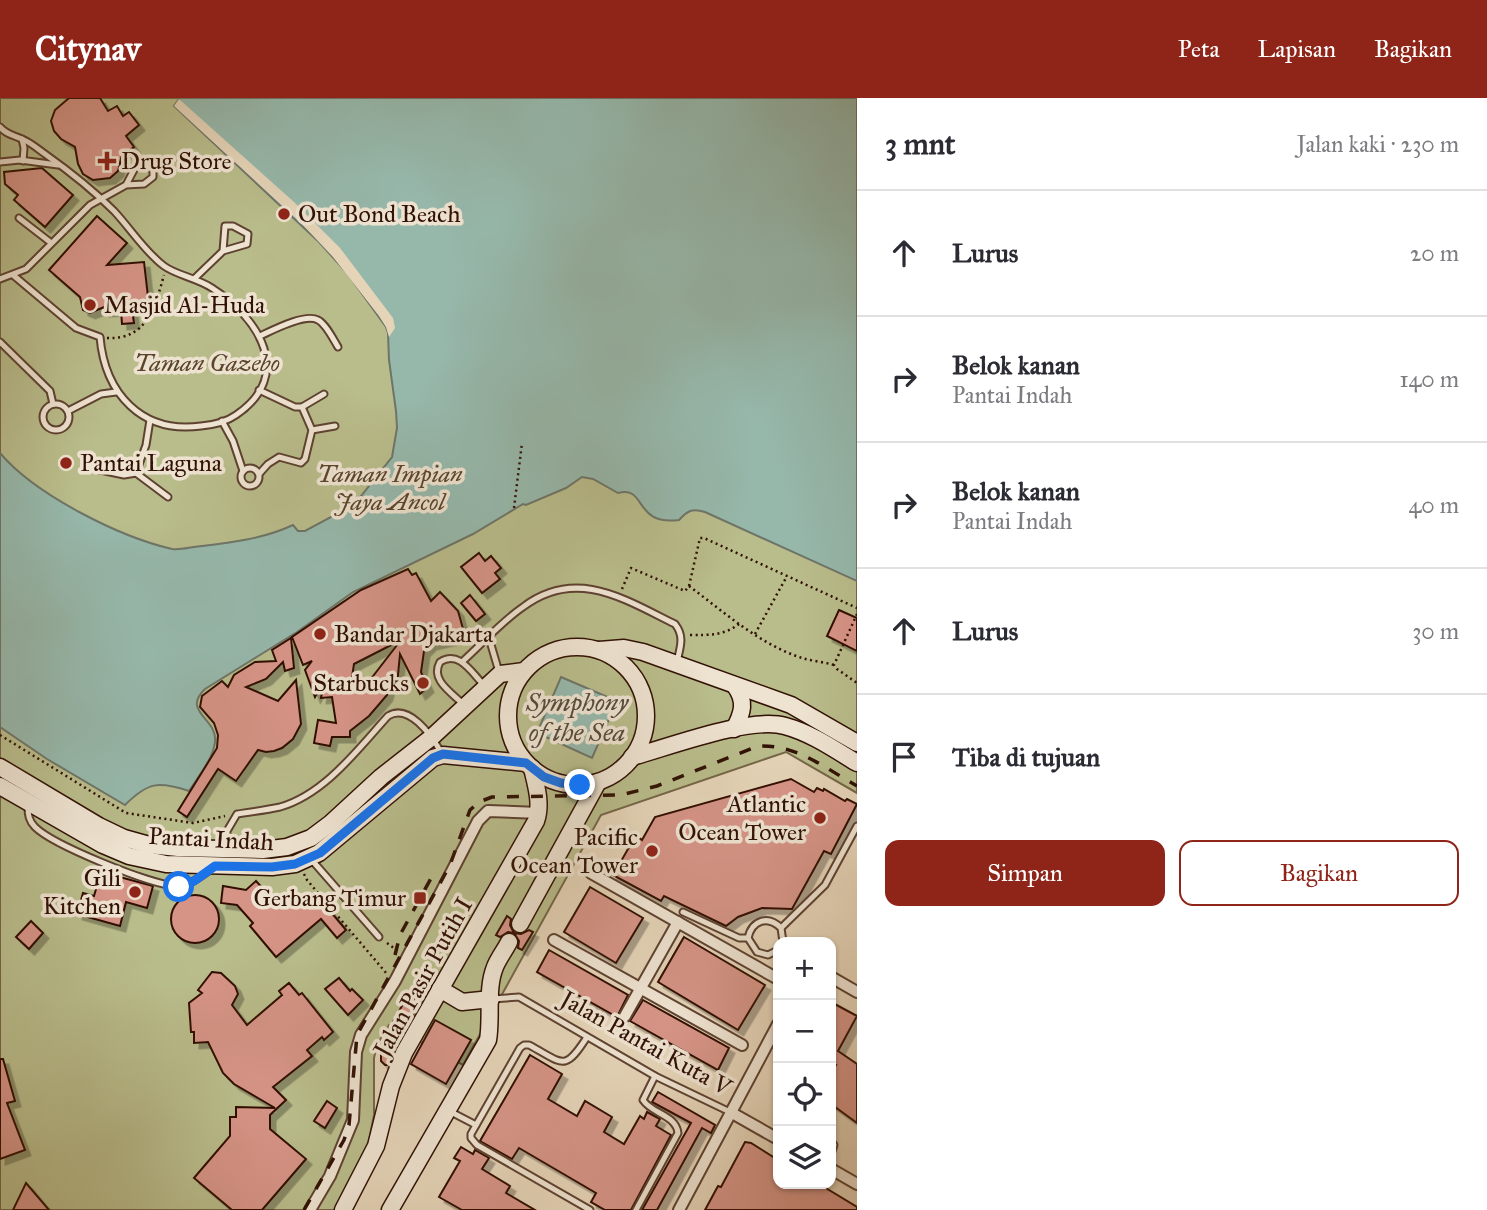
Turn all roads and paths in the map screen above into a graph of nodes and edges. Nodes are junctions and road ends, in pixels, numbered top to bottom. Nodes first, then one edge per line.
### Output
1 (0, 127) edge
2 (22, 139) junction
3 (23, 161) junction
4 (0, 162) edge
5 (61, 166) junction
6 (126, 185) junction
7 (101, 199) junction
8 (19, 218) dead end
9 (50, 242) junction
10 (223, 251) junction
11 (166, 267) junction
12 (13, 275) junction
13 (195, 278) junction
14 (0, 279) edge
15 (260, 336) junction
16 (100, 337) junction
17 (0, 342) edge
18 (338, 347) dead end
19 (260, 390) junction
20 (116, 392) junction
21 (324, 394) dead end
22 (53, 404) junction
23 (302, 407) junction
24 (68, 411) junction
25 (150, 419) junction
26 (222, 421) junction
27 (335, 426) dead end
28 (312, 430) junction
29 (522, 443) dead end
30 (91, 468) dead end
31 (243, 471) junction
32 (136, 473) junction
33 (259, 474) junction
34 (168, 497) dead end
35 (514, 508) dead end
36 (787, 576) junction
37 (689, 586) junction
38 (618, 597) junction
39 (857, 608) edge
40 (857, 614) edge
41 (739, 624) junction
42 (681, 635) junction
43 (755, 635) junction
44 (489, 638) junction
45 (598, 650) junction
46 (462, 662) junction
47 (676, 664) junction
48 (834, 665) junction
49 (524, 670) junction
50 (500, 674) junction
51 (857, 683) edge
52 (735, 686) junction
53 (486, 687) junction
54 (465, 706) junction
55 (734, 729) junction
56 (0, 736) edge
57 (432, 737) junction
58 (857, 743) edge
59 (443, 754) junction
60 (632, 757) junction
61 (857, 763) edge
62 (529, 765) junction
63 (0, 767) edge
64 (598, 782) junction
65 (0, 786) edge
66 (539, 813) junction
67 (237, 814) junction
68 (857, 826) edge
69 (226, 850) junction
70 (305, 860) junction
71 (591, 873) dead end
72 (681, 917) junction
73 (520, 924) dead end
74 (781, 928) junction
75 (379, 937) joint
76 (782, 937) edge
77 (748, 938) junction
78 (554, 940) dead end
79 (509, 942) dead end
80 (773, 953) edge
81 (407, 957) junction
82 (773, 976) edge
83 (836, 980) edge
84 (394, 981) junction
85 (641, 988) junction
86 (440, 989) junction
87 (857, 992) edge
88 (491, 999) junction
89 (625, 1016) dead end
90 (773, 1034) edge
91 (587, 1037) junction
92 (743, 1045) dead end
93 (655, 1076) junction
94 (447, 1110) junction
95 (732, 1113) junction
96 (476, 1125) junction
97 (773, 1136) edge
98 (836, 1172) edge
99 (857, 1184) edge
100 (310, 1210) edge
101 (343, 1210) edge
102 (390, 1210) edge
103 (590, 1210) edge
104 (636, 1210) edge
105 (679, 1210) edge

1 - 2 lane
2 - 3 lane
2 - 5 lane
3 - 4 lane
3 - 5 lane
5 - 7 lane
6 - 6 lane
6 - 7 lane
7 - 9 lane
7 - 11 lane
8 - 9 lane
9 - 12 lane
10 - 10 lane
10 - 13 lane
11 - 13 lane
11 - 16 path
12 - 14 lane
12 - 16 lane
13 - 15 lane
15 - 18 lane
15 - 19 lane
16 - 20 lane
17 - 22 lane
19 - 23 lane
19 - 26 lane
20 - 24 lane
20 - 25 lane
21 - 23 lane
22 - 24 lane
22 - 24 lane
23 - 28 lane
25 - 26 lane
25 - 32 lane
26 - 31 lane
27 - 28 lane
28 - 33 lane
29 - 35 path
30 - 32 lane
31 - 33 lane
31 - 33 lane
32 - 34 lane
36 - 37 path
36 - 39 path
36 - 43 path
37 - 38 path
37 - 41 path
38 - 42 lane
38 - 44 lane
40 - 48 path
41 - 42 path
41 - 43 path
42 - 47 lane
43 - 48 path
44 - 46 lane
44 - 50 lane
45 - 47 street
45 - 49 street
45 - 60 street
46 - 53 lane
46 - 54 lane
47 - 52 street
48 - 51 path
49 - 50 street
49 - 62 street
50 - 53 street, Pantai Indah
52 - 55 street
52 - 58 street
53 - 54 street, Pantai Indah
54 - 57 street, Pantai Indah
55 - 60 street
55 - 61 street
56 - 67 path
57 - 59 lane
57 - 67 lane
57 - 69 street, Pantai Indah
59 - 62 street
59 - 70 street, Pantai Indah
60 - 64 street
62 - 64 street
62 - 66 street
63 - 69 street, Pantai Indah
64 - 73 street
65 - 70 street, Pantai Indah
66 - 81 street
66 - 86 street, Jalan Pasir Putih I
67 - 69 lane
68 - 74 lane
70 - 75 lane
70 - 84 path
71 - 72 street
72 - 77 lane
72 - 82 street
72 - 85 street
74 - 76 lane
74 - 77 lane
75 - 81 path
77 - 80 lane
78 - 85 street
79 - 88 street
81 - 84 street
83 - 87 street
84 - 100 street
85 - 89 street
85 - 92 street
86 - 88 street
86 - 101 street, Jalan Pasir Putih I
88 - 91 lane, Jalan Pantai Kuta V
88 - 94 street
90 - 95 street
91 - 93 lane, Jalan Pantai Kuta V
91 - 96 lane
93 - 95 lane, Jalan Pantai Kuta V
93 - 104 lane
94 - 96 lane
94 - 102 street
95 - 97 street, Jalan Pantai Kuta V
95 - 105 street
96 - 103 lane
98 - 99 street

